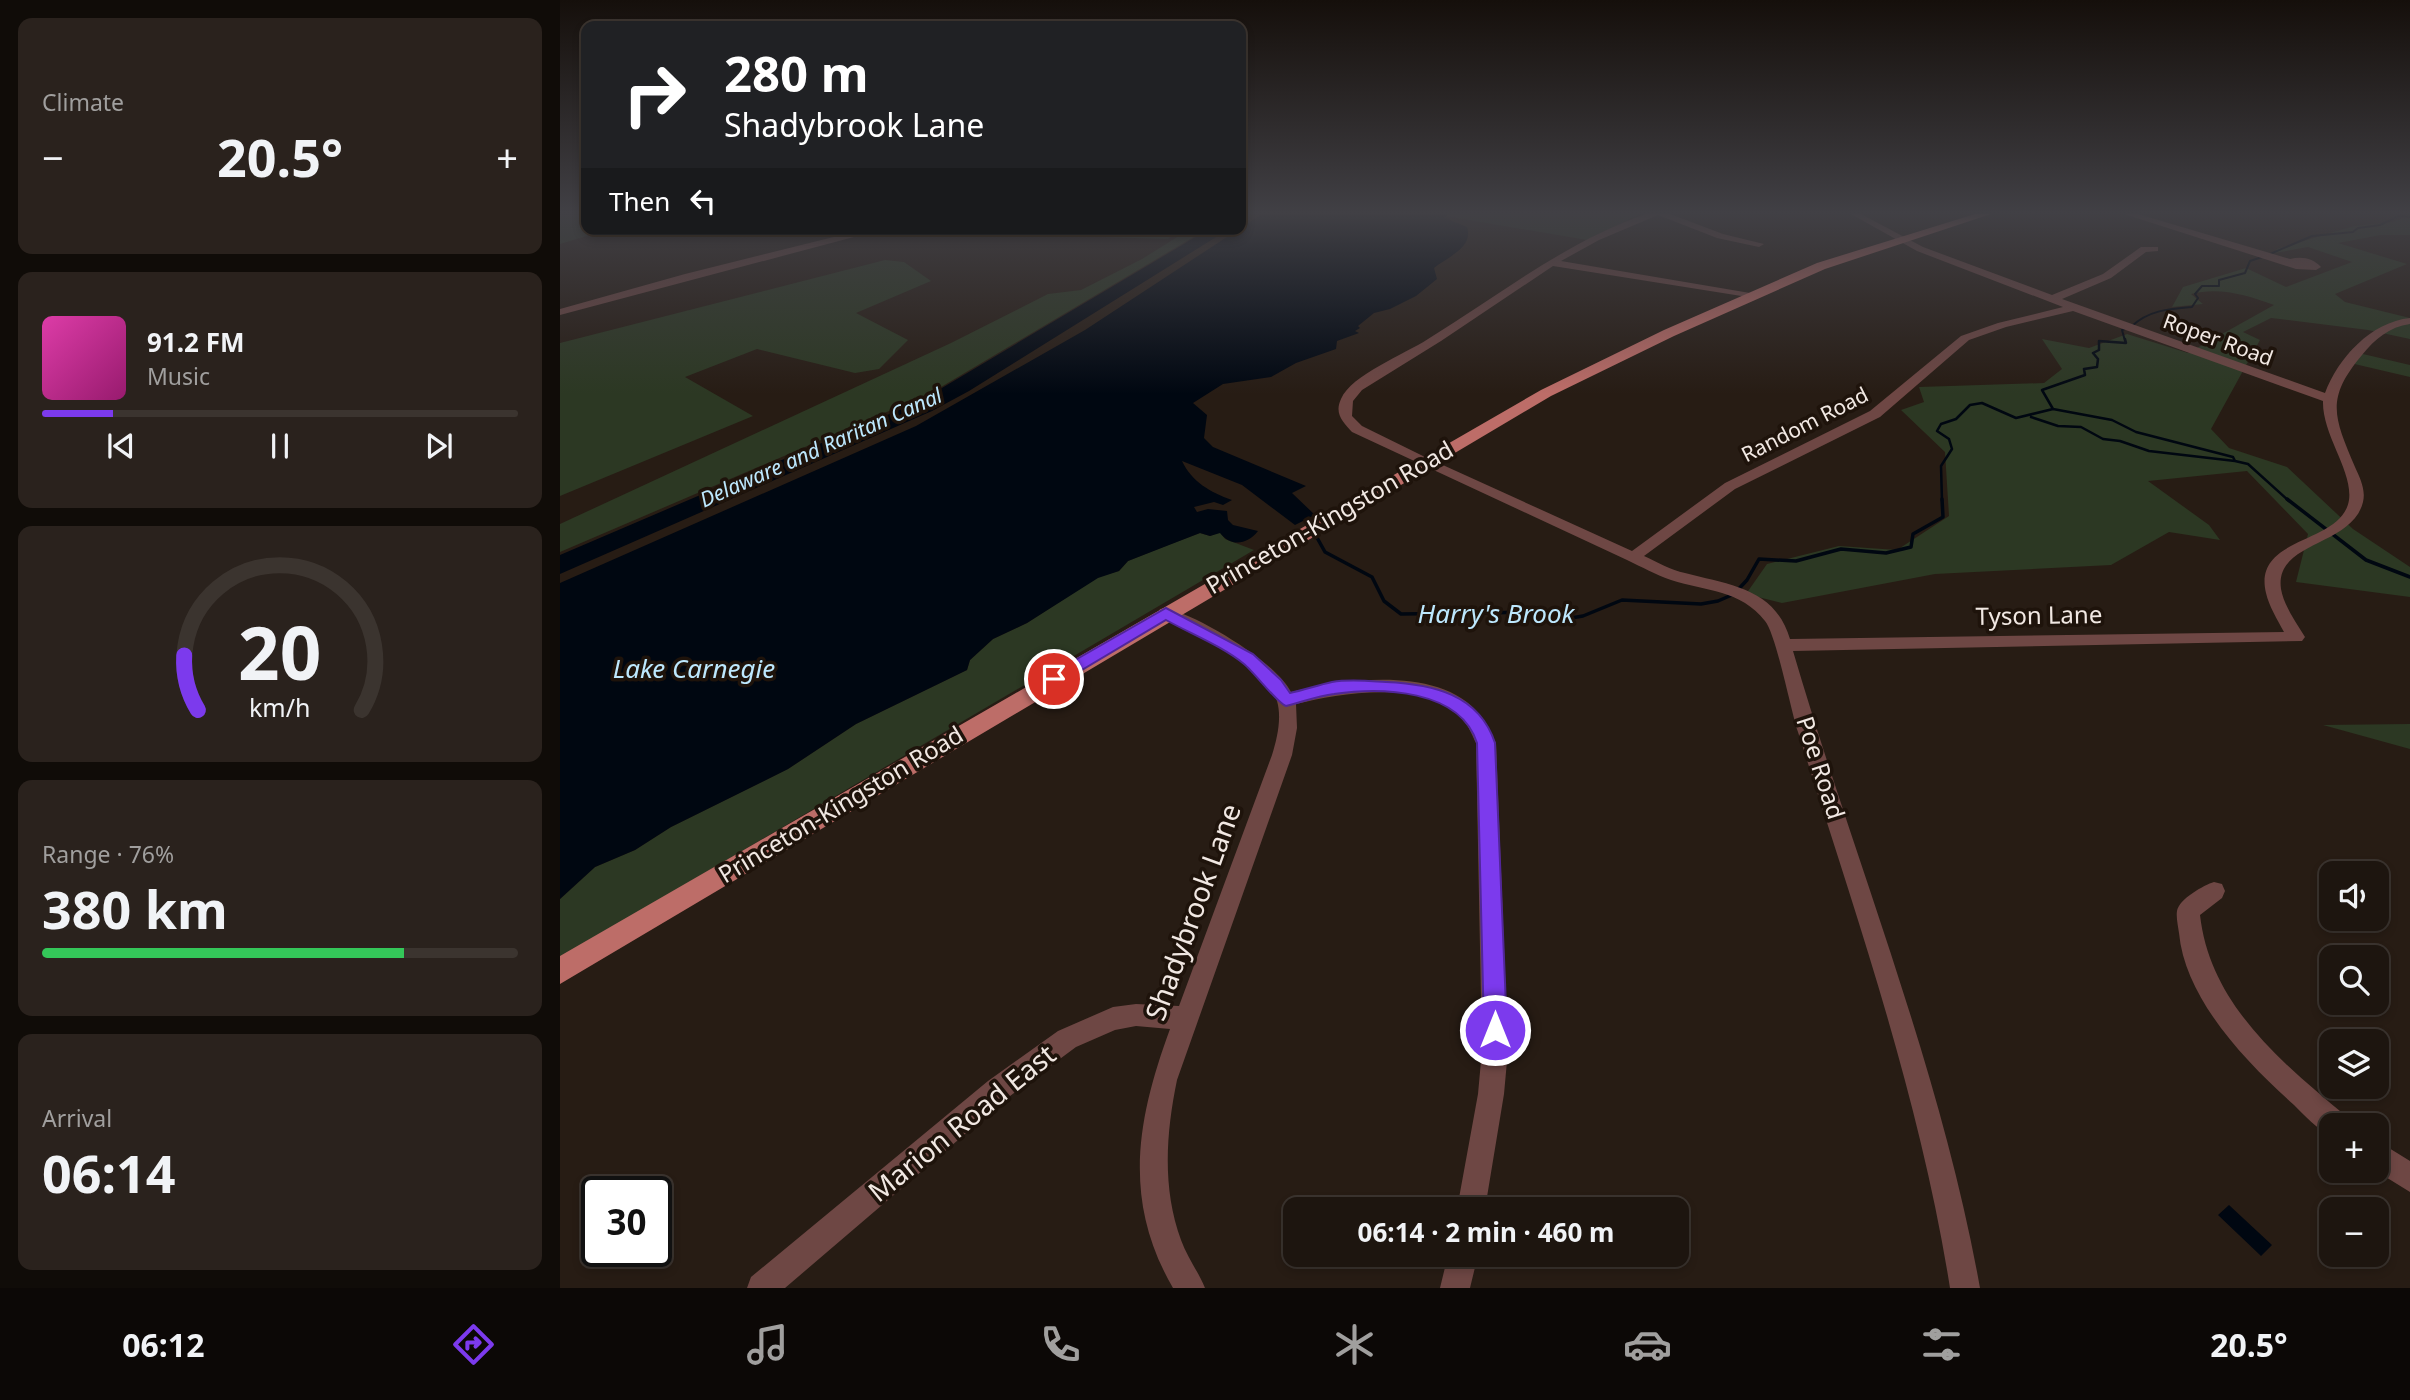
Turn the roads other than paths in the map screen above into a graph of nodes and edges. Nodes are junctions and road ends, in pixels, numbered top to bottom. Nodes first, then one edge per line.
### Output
1 (697, 274) edge
2 (1535, 274) edge
3 (1623, 274) edge
4 (1802, 274) edge
5 (1989, 274) edge
6 (2110, 274) edge
7 (1750, 296) junction
8 (2052, 299) junction
9 (2074, 307) junction
10 (560, 312) edge
11 (2410, 321) edge
12 (2329, 399) junction
13 (1426, 462) junction
14 (1633, 557) junction
15 (1166, 613) junction
16 (1783, 645) junction
17 (1286, 700) junction
18 (2214, 891) dead end
19 (560, 971) edge
20 (1186, 1018) junction
21 (2322, 1113) edge
22 (2389, 1163) edge
23 (2410, 1178) edge
24 (1473, 1197) edge
25 (1460, 1267) edge
26 (762, 1288) edge
27 (1190, 1288) edge
28 (1455, 1288) edge
29 (1965, 1288) edge

1 - 10 street
2 - 13 street, Poe Road
3 - 7 street
4 - 7 main road, Princeton-Kingston Road
5 - 8 street, Roper Road
6 - 8 street
7 - 13 main road, Princeton-Kingston Road
8 - 9 street, Roper Road
9 - 12 street, Roper Road
9 - 14 street, Random Road
11 - 12 street
12 - 16 street, Tyson Lane
13 - 14 street, Poe Road
13 - 15 main road, Princeton-Kingston Road
14 - 16 street, Poe Road
15 - 17 street
15 - 19 main road, Princeton-Kingston Road
16 - 29 street, Poe Road
17 - 20 street, Shadybrook Lane
17 - 24 street
18 - 21 street
20 - 26 street, Marion Road East
20 - 27 street, Shadybrook Lane
22 - 23 street
25 - 28 street

